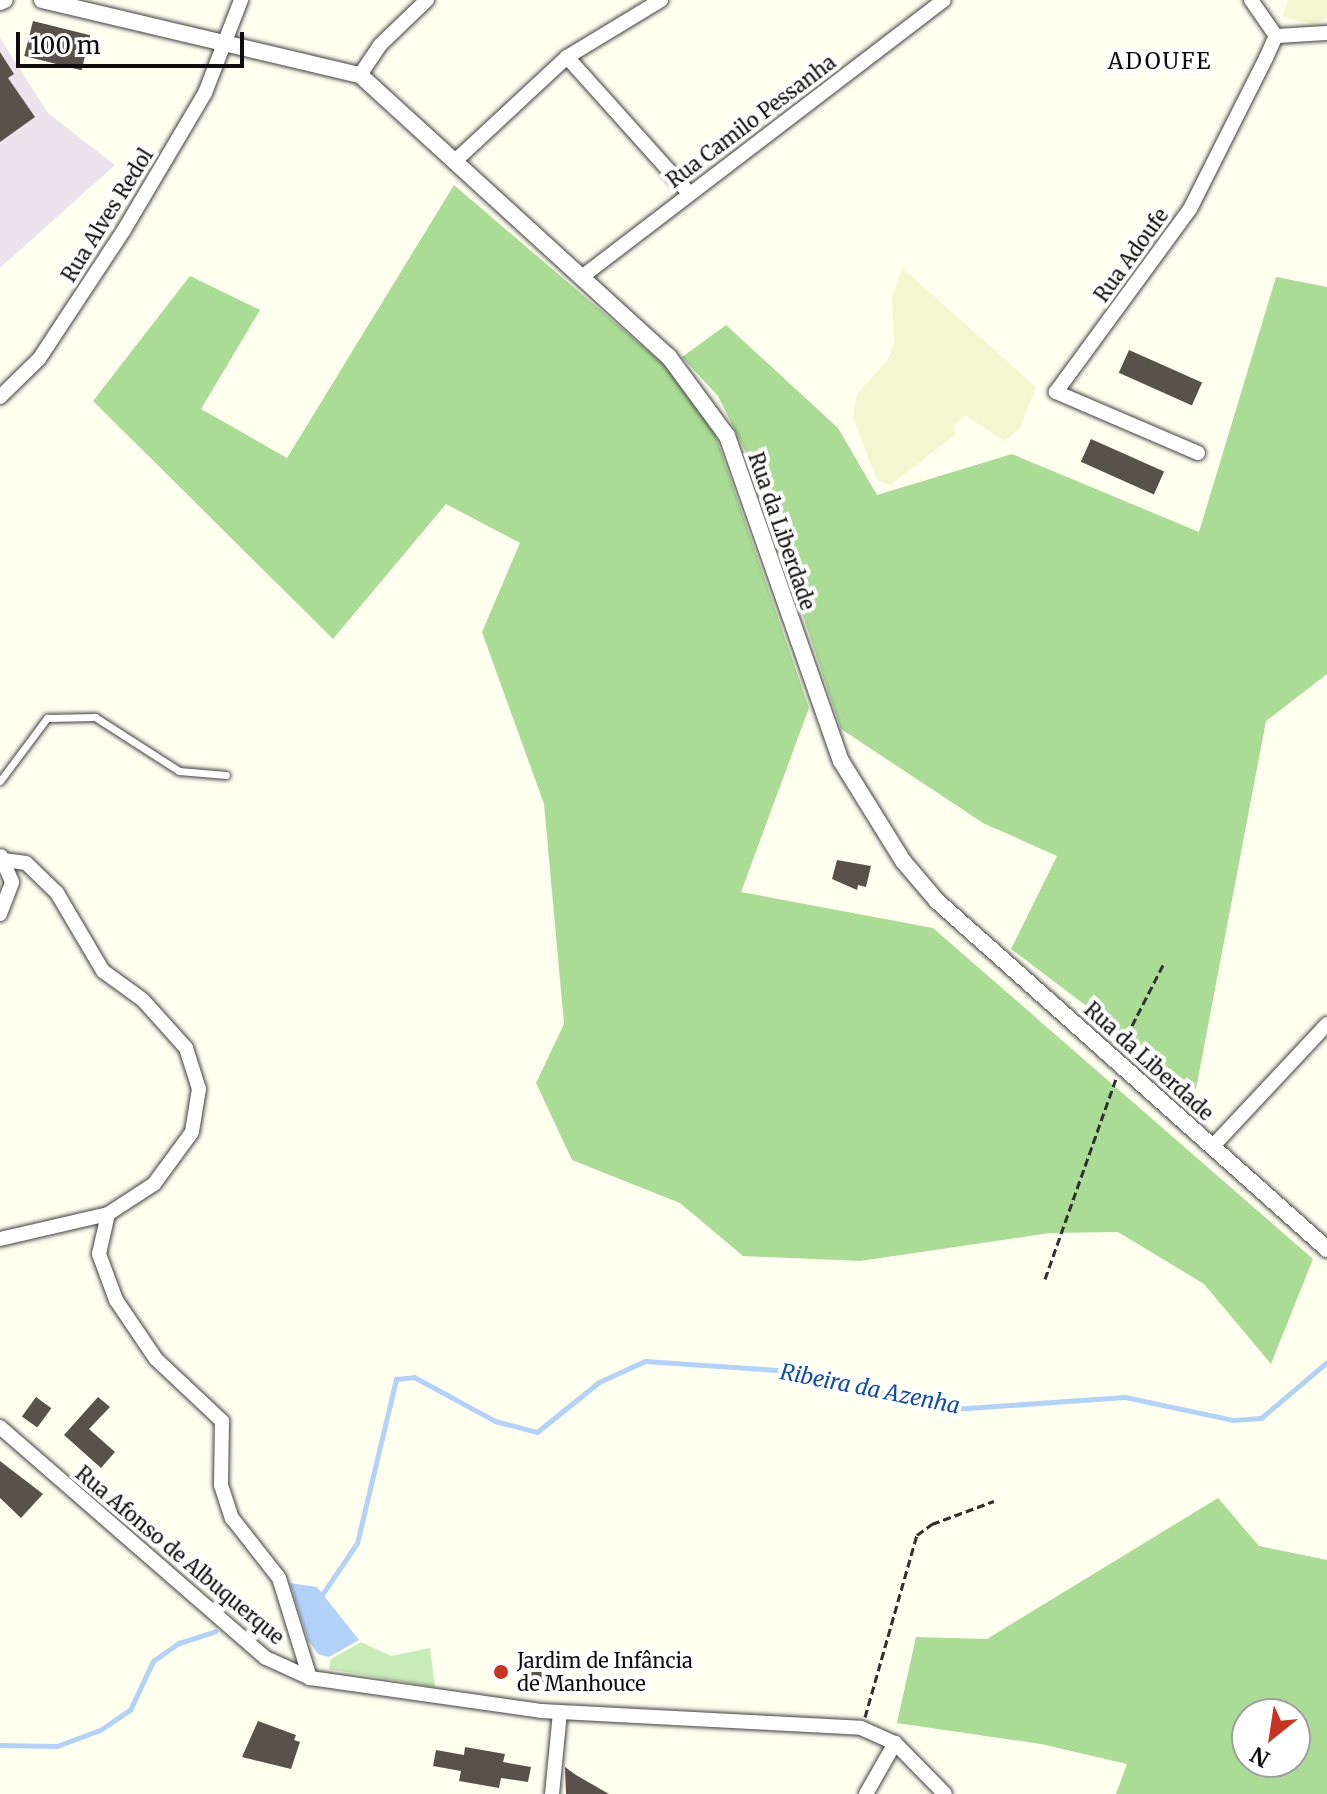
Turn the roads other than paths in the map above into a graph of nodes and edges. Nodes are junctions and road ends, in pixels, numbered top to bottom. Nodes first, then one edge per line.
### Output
1 (42, 0) edge
2 (241, 0) edge
3 (427, 0) edge
4 (661, 0) edge
5 (1251, 0) edge
6 (941, 1) edge
7 (59, 3) edge
8 (1327, 33) edge
9 (1276, 36) junction
10 (229, 42) junction
11 (567, 57) junction
12 (360, 75) junction
13 (455, 161) junction
14 (689, 193) junction
15 (583, 276) junction
16 (0, 397) edge
17 (1198, 453) dead end
18 (226, 775) dead end
19 (0, 781) edge
20 (3, 858) edge
21 (0, 914) edge
22 (1327, 1024) edge
23 (1213, 1146) junction
24 (108, 1214) junction
25 (0, 1239) edge
26 (1327, 1249) edge
27 (0, 1427) edge
28 (310, 1678) junction
29 (560, 1712) junction
30 (895, 1743) junction
31 (552, 1794) edge
32 (866, 1794) edge
33 (945, 1794) edge

1 - 7 street, Rua da Liberdade
2 - 10 street, Rua Alves Redol
3 - 12 street
4 - 11 street
5 - 9 street
6 - 14 street, Rua Camilo Pessanha
7 - 10 street, Rua da Liberdade
8 - 9 street
9 - 17 street, Rua Adoufe
10 - 12 street, Rua da Liberdade
10 - 16 street, Rua Alves Redol
11 - 13 street
11 - 14 street
12 - 13 street, Rua da Liberdade
13 - 15 street, Rua da Liberdade
14 - 15 street, Rua Camilo Pessanha
15 - 23 street, Rua da Liberdade
18 - 19 lane
20 - 21 street
20 - 24 street
22 - 23 street
23 - 26 street, Rua da Liberdade
24 - 25 street
24 - 28 street
27 - 28 street, Rua Afonso de Albuquerque
28 - 29 street, Rua Afonso de Albuquerque
29 - 30 street, Rua Afonso de Albuquerque
29 - 31 street
30 - 32 street
30 - 33 street, Rua Afonso de Albuquerque

